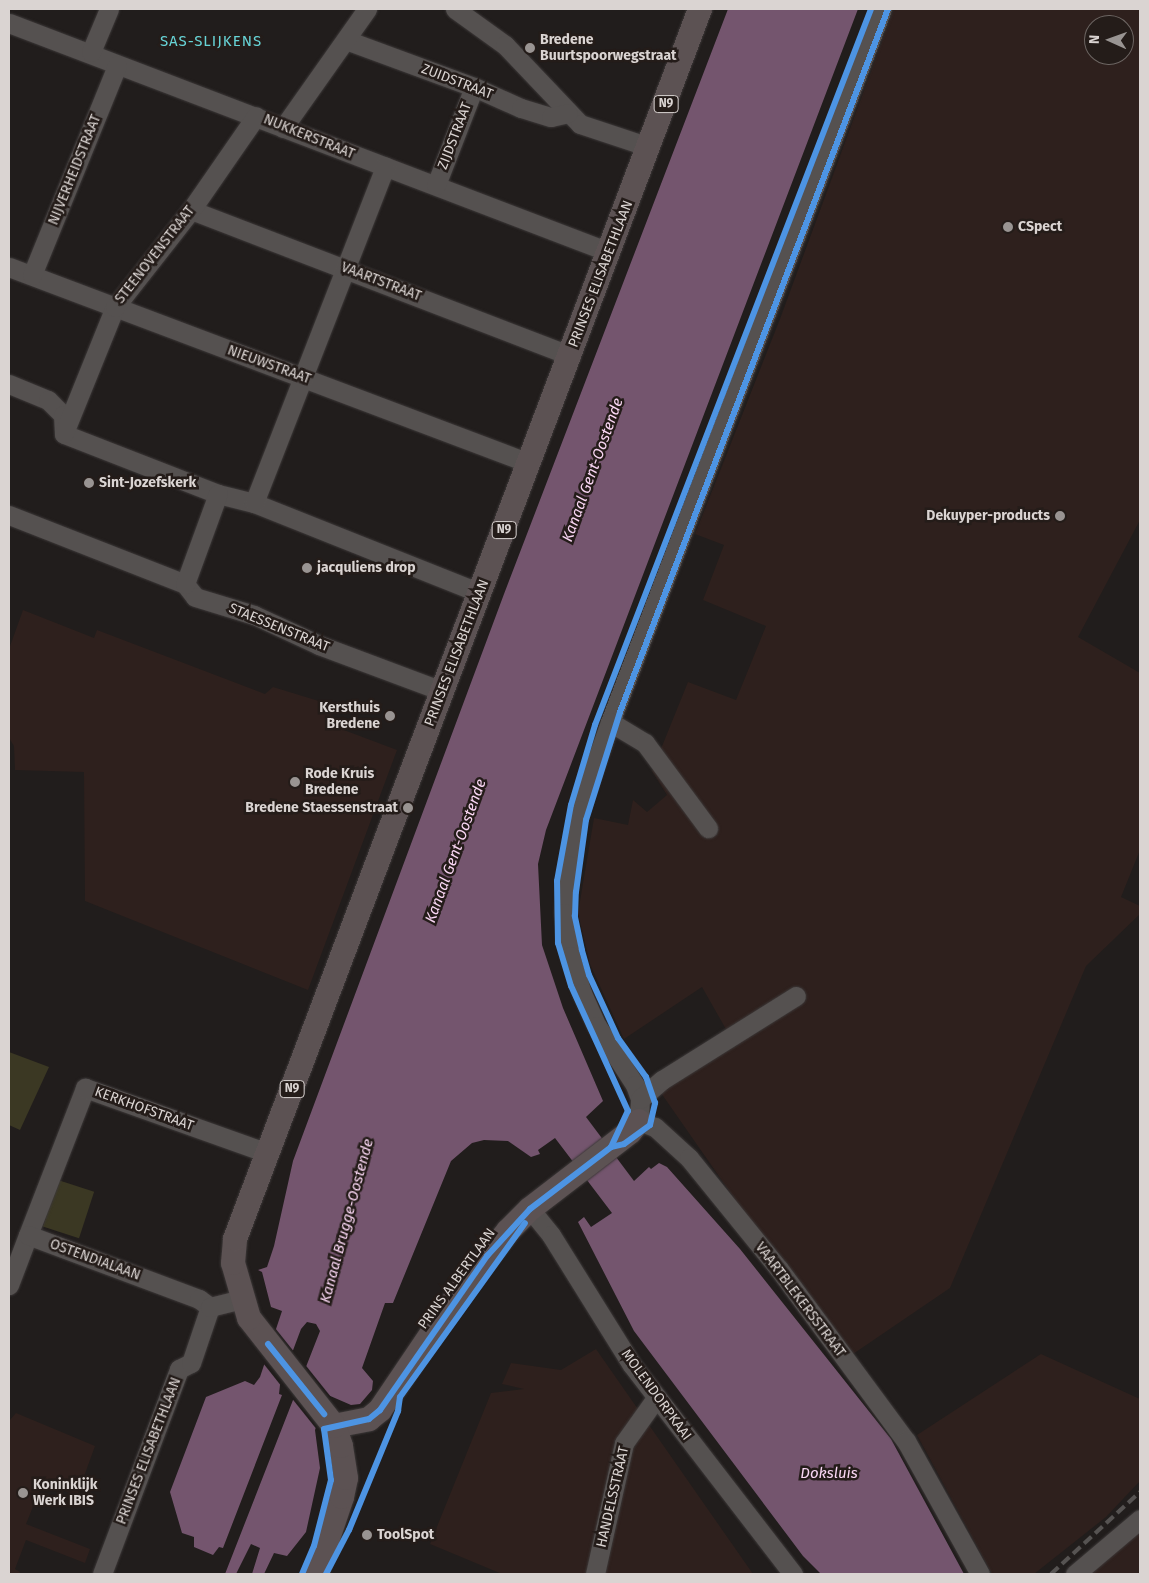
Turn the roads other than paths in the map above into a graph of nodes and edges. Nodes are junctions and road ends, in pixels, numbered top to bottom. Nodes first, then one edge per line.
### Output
1 (108, 9) edge
2 (368, 9) edge
3 (455, 9) edge
4 (700, 9) edge
5 (882, 9) edge
6 (10, 27) edge
7 (346, 40) junction
8 (91, 52) junction
9 (117, 66) junction
10 (474, 87) junction
11 (568, 113) junction
12 (256, 116) junction
13 (283, 128) junction
14 (650, 148) junction
15 (385, 166) junction
16 (436, 185) junction
17 (191, 210) junction
18 (609, 252) junction
19 (9, 267) edge
20 (345, 268) junction
21 (32, 275) junction
22 (115, 307) junction
23 (571, 356) junction
24 (303, 378) junction
25 (9, 384) edge
26 (64, 434) junction
27 (530, 463) junction
28 (218, 494) junction
29 (254, 503) junction
30 (9, 515) edge
31 (185, 584) junction
32 (480, 593) junction
33 (442, 691) junction
34 (610, 722) junction
35 (708, 828) dead end
36 (796, 996) dead end
37 (640, 1110) junction
38 (268, 1153) junction
39 (538, 1202) junction
40 (28, 1236) junction
41 (9, 1285) edge
42 (242, 1299) junction
43 (210, 1308) junction
44 (656, 1398) junction
45 (329, 1420) junction
46 (1140, 1519) edge
47 (102, 1574) edge
48 (316, 1574) edge
49 (595, 1574) edge
50 (793, 1574) edge
51 (980, 1574) edge
52 (1075, 1574) edge

1 - 8 street
2 - 7 street
3 - 11 street
4 - 14 main road, PRINSES ELISABETHLAAN / N9
5 - 34 street
6 - 8 street, NUKKERSTRAAT
7 - 10 street, ZUIDSTRAAT
7 - 13 street
8 - 9 street, NUKKERSTRAAT
9 - 12 street, NUKKERSTRAAT
9 - 21 street, NIJVERHEIDSTRAAT
10 - 11 street, ZUIDSTRAAT
10 - 16 street, ZIJDSTRAAT
11 - 14 street
12 - 13 street, NUKKERSTRAAT
12 - 17 street, STEENOVENSTRAAT
13 - 15 street, NUKKERSTRAAT
14 - 18 main road, PRINSES ELISABETHLAAN / N9
15 - 16 street, NUKKERSTRAAT
15 - 20 street
16 - 18 street, NUKKERSTRAAT
17 - 20 street, VAARTSTRAAT
17 - 22 street, STEENOVENSTRAAT
18 - 23 main road, PRINSES ELISABETHLAAN / N9
19 - 21 street, NIEUWSTRAAT
20 - 23 street, VAARTSTRAAT
20 - 24 street
21 - 22 street, NIEUWSTRAAT
22 - 24 street, NIEUWSTRAAT
22 - 26 street, STEENOVENSTRAAT
23 - 27 main road, PRINSES ELISABETHLAAN / N9
24 - 27 street, NIEUWSTRAAT
24 - 29 street
25 - 26 street
26 - 28 street
27 - 32 main road, PRINSES ELISABETHLAAN / N9
28 - 29 street
28 - 31 street
29 - 32 street
30 - 31 street, STAESSENSTRAAT
31 - 33 street, STAESSENSTRAAT
32 - 33 main road, PRINSES ELISABETHLAAN / N9
33 - 38 main road, PRINSES ELISABETHLAAN / N9
34 - 35 street
34 - 37 street
36 - 37 street
37 - 39 main road, PRINS ALBERTLAAN
37 - 51 street, VAARTBLEKERSSTRAAT
38 - 40 street, KERKHOFSTRAAT
38 - 42 main road, PRINSES ELISABETHLAAN / N9
39 - 44 street, MOLENDORPKAAI
39 - 45 main road, PRINS ALBERTLAAN
40 - 41 street
40 - 43 street, OSTENDIALAAN
42 - 43 street
42 - 45 main road, PRINSES ELISABETHLAAN / N9
43 - 47 street, PRINSES ELISABETHLAAN
44 - 49 street, HANDELSSTRAAT
44 - 50 street, MOLENDORPKAAI
45 - 48 main road, N9
46 - 52 street

